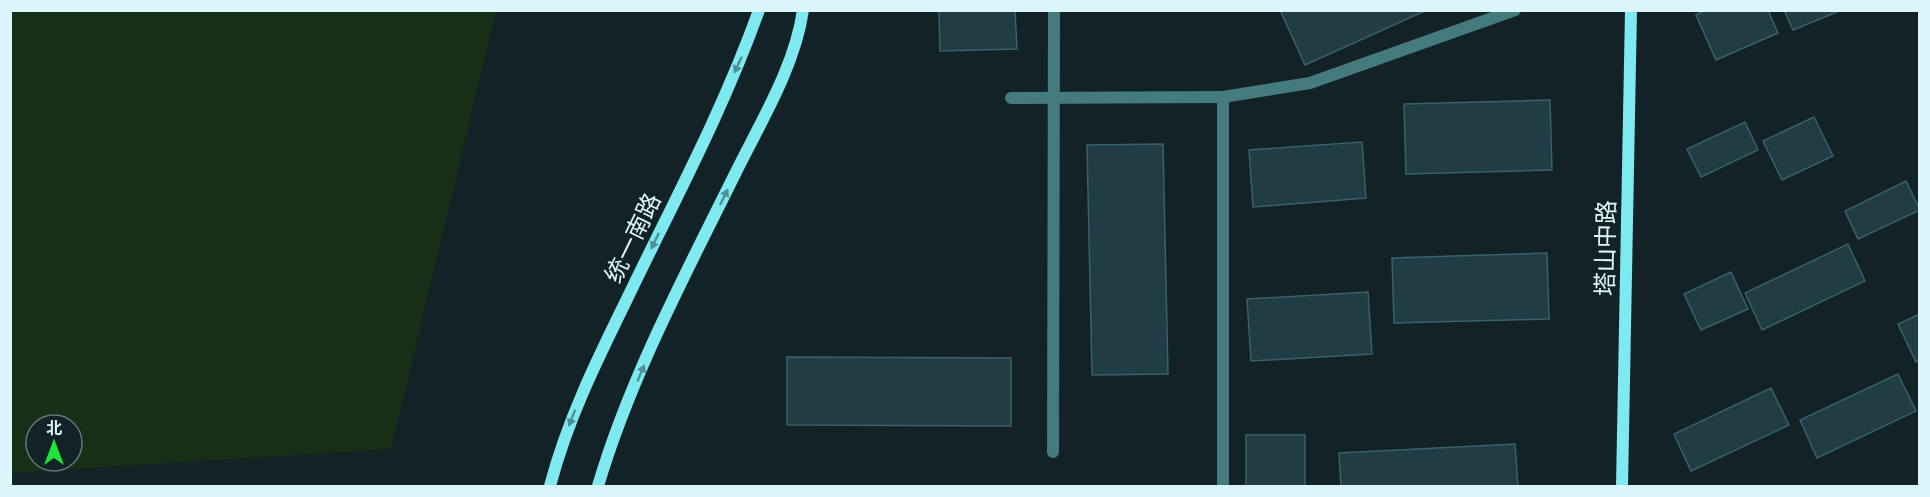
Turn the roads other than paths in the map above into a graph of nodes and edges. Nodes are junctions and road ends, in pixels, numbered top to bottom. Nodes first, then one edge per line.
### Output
1 (759, 10) edge
2 (803, 10) edge
3 (1054, 10) edge
4 (1515, 10) edge
5 (1631, 10) edge
6 (1223, 97) junction
7 (1011, 98) dead end
8 (1053, 98) junction
9 (1053, 452) dead end
10 (550, 486) edge
11 (598, 486) edge
12 (1223, 486) edge
13 (1622, 486) edge

1 -> 10 main road, 统一南路
11 -> 2 main road
3 - 8 street
4 - 6 street
5 - 13 main road, 塔山中路
6 - 8 street
6 - 12 street
7 - 8 street
8 - 9 street

